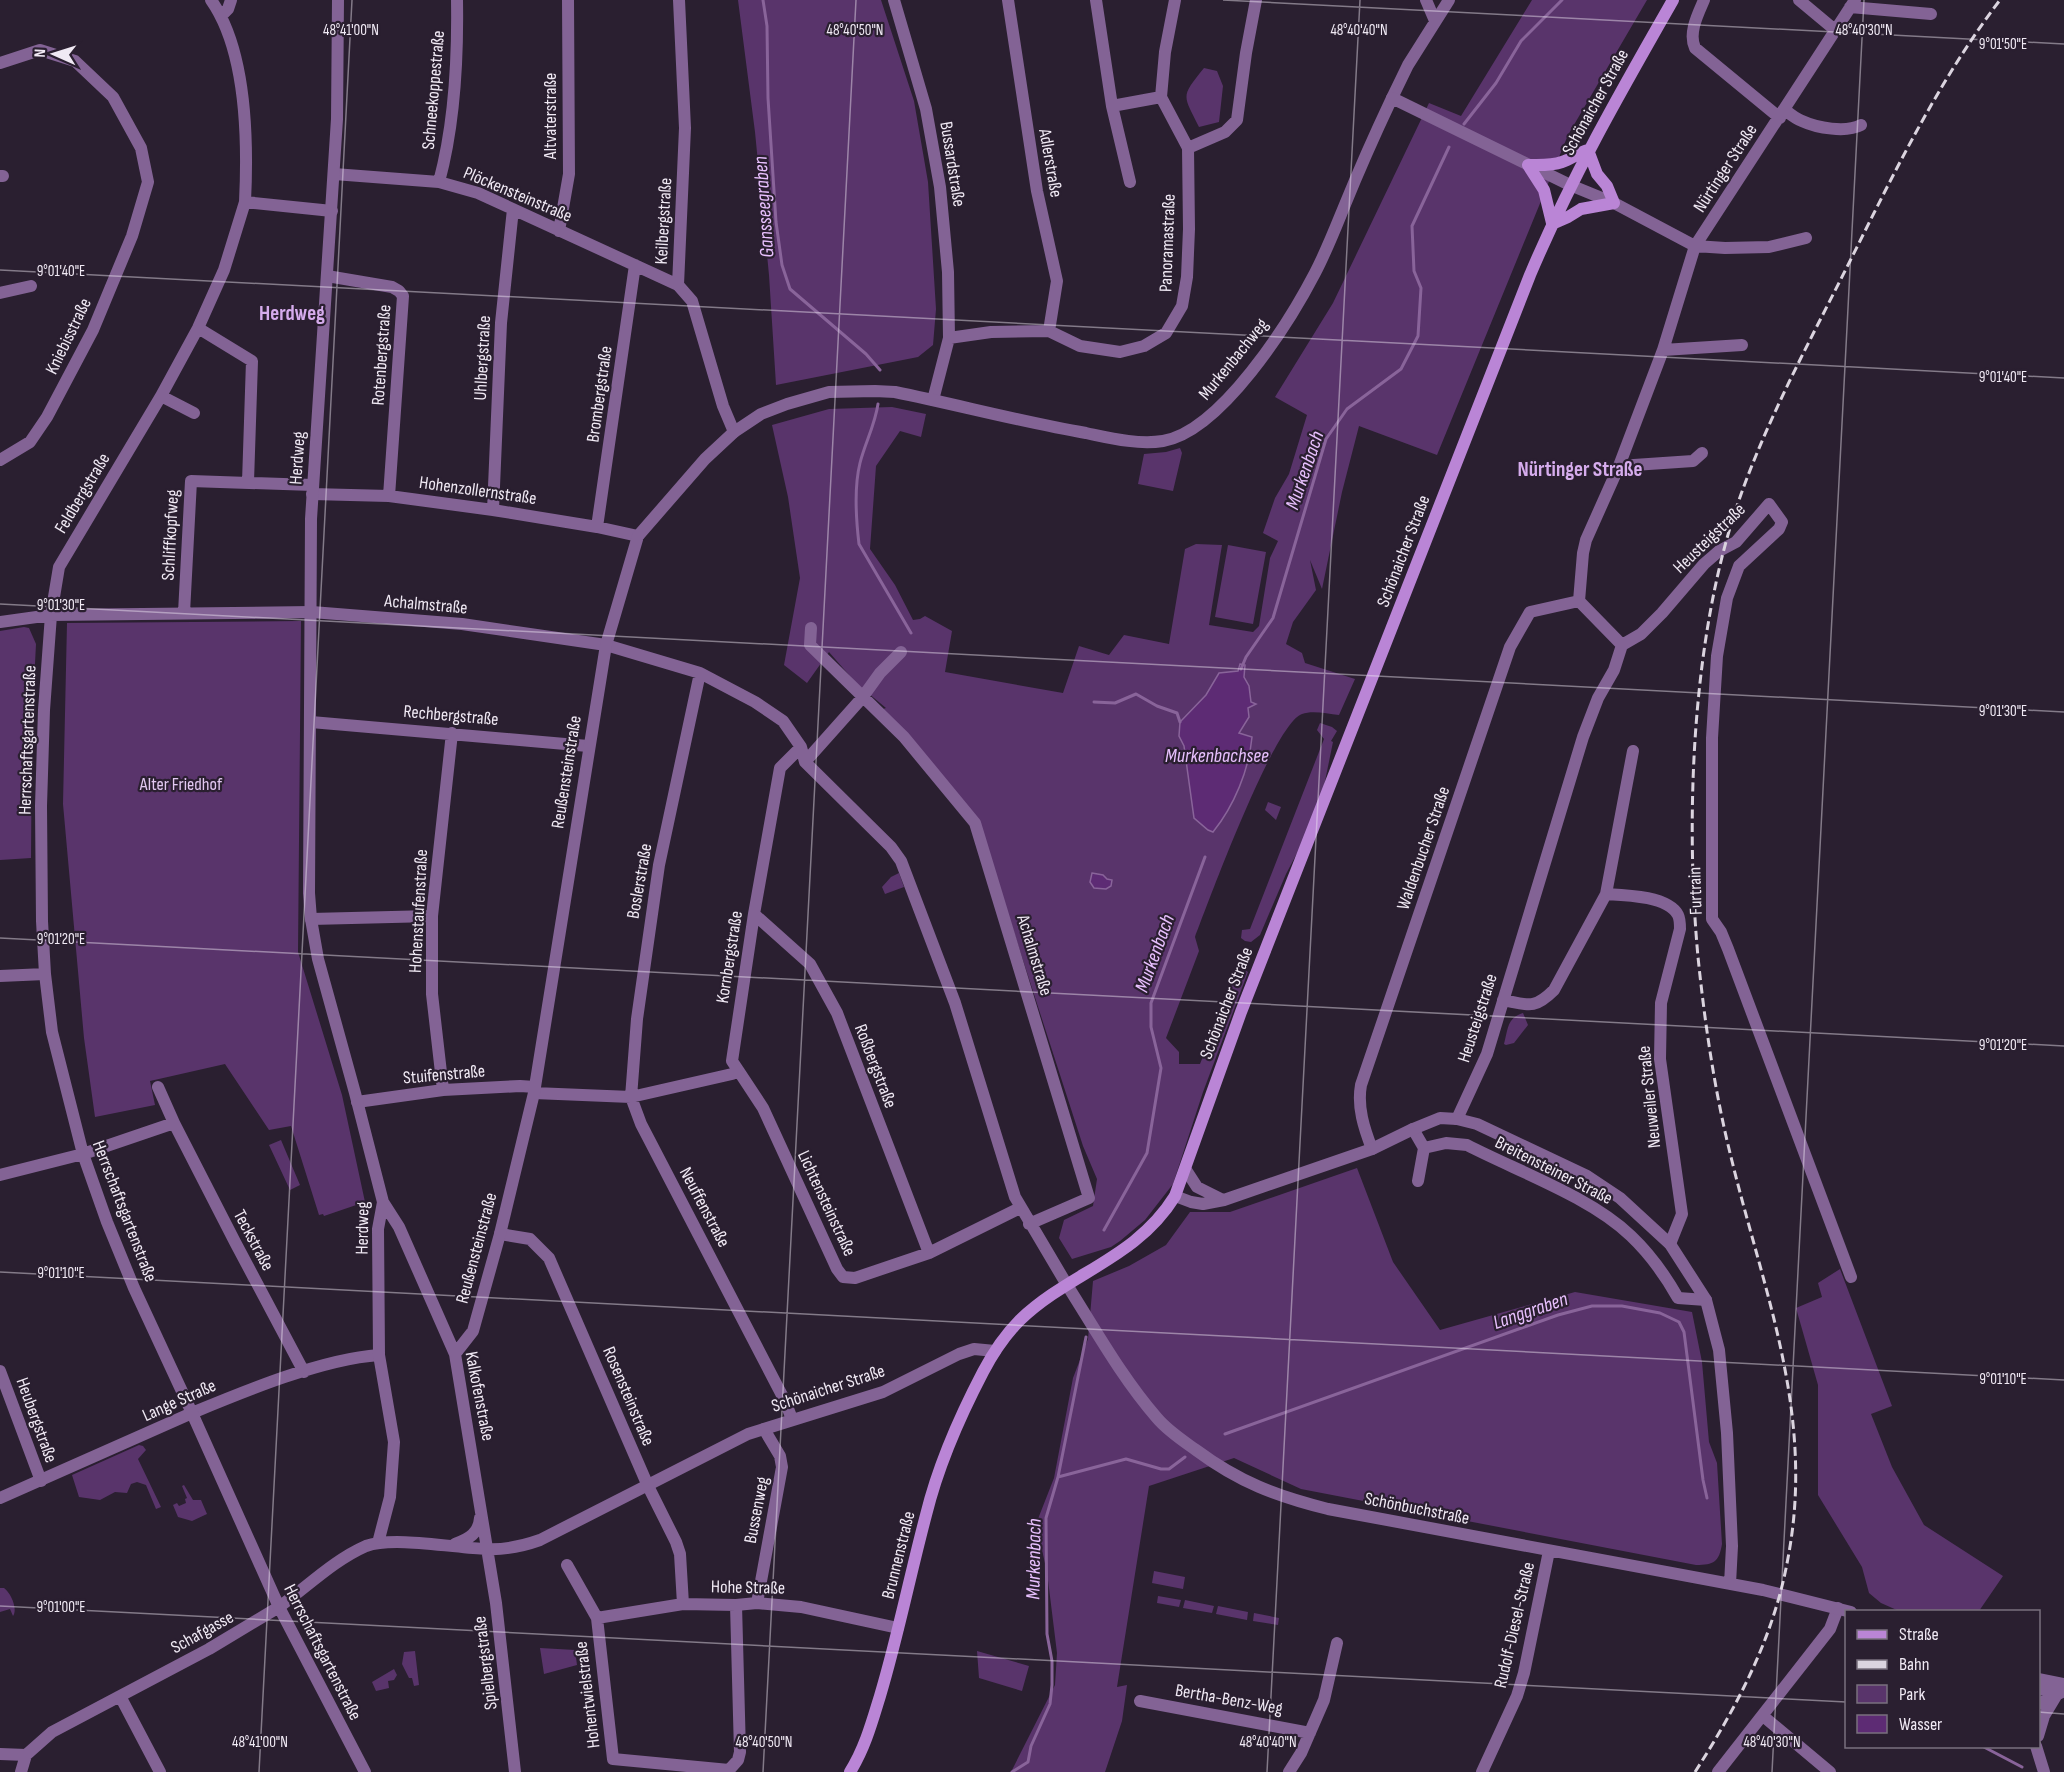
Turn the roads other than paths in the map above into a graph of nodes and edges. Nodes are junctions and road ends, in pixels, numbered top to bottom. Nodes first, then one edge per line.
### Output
1 (211, 0) edge
2 (231, 0) edge
3 (338, 0) edge
4 (457, 0) edge
5 (568, 0) edge
6 (679, 0) edge
7 (894, 0) edge
8 (1008, 0) edge
9 (1096, 0) edge
10 (1175, 0) edge
11 (1256, 0) edge
12 (1426, 0) edge
13 (1449, 0) edge
14 (1673, 0) edge
15 (1704, 0) edge
16 (1800, 0) edge
17 (1853, 3) edge
18 (1931, 14) dead end
19 (222, 15) junction
20 (1435, 21) junction
21 (1835, 30) junction
22 (0, 63) edge
23 (1161, 97) junction
24 (1392, 99) junction
25 (1112, 106) junction
26 (1782, 114) junction
27 (1861, 125) dead end
28 (1188, 148) junction
29 (1588, 150) junction
30 (1528, 165) junction
31 (334, 174) junction
32 (439, 182) junction
33 (1130, 182) dead end
34 (1570, 185) junction
35 (245, 202) junction
36 (1614, 203) junction
37 (513, 209) junction
38 (332, 210) junction
39 (1552, 224) junction
40 (559, 231) junction
41 (1806, 238) dead end
42 (1695, 246) junction
43 (635, 266) junction
44 (327, 276) junction
45 (678, 285) junction
46 (31, 286) dead end
47 (0, 292) edge
48 (198, 328) junction
49 (1049, 331) junction
50 (949, 338) junction
51 (1742, 345) dead end
52 (1663, 350) junction
53 (161, 396) junction
54 (933, 400) junction
55 (194, 413) dead end
56 (734, 432) junction
57 (1702, 453) dead end
58 (0, 460) edge
59 (1619, 466) junction
60 (248, 482) junction
61 (313, 489) junction
62 (389, 496) junction
63 (1769, 504) joint
64 (493, 510) junction
65 (597, 527) junction
66 (638, 536) junction
67 (1579, 601) junction
68 (312, 612) junction
69 (184, 613) junction
70 (51, 615) junction
71 (0, 622) edge
72 (811, 628) dead end
73 (606, 645) junction
74 (1622, 645) junction
75 (902, 652) dead end
76 (700, 673) junction
77 (862, 698) junction
78 (311, 723) junction
79 (452, 733) junction
80 (588, 746) junction
81 (801, 747) junction
82 (1633, 751) dead end
83 (806, 762) junction
84 (1606, 894) junction
85 (432, 915) junction
86 (754, 915) junction
87 (311, 919) junction
88 (45, 974) junction
89 (0, 976) edge
90 (1503, 1000) junction
91 (738, 1070) junction
92 (158, 1087) dead end
93 (443, 1090) junction
94 (534, 1090) junction
95 (631, 1097) junction
96 (357, 1102) junction
97 (1457, 1119) junction
98 (174, 1123) junction
99 (1413, 1129) junction
100 (1424, 1148) junction
101 (1372, 1149) junction
102 (82, 1154) junction
103 (1186, 1170) junction
104 (0, 1175) edge
105 (1418, 1181) dead end
106 (1175, 1196) junction
107 (1224, 1200) junction
108 (383, 1202) junction
109 (1020, 1208) junction
110 (1029, 1224) junction
111 (500, 1234) junction
112 (1670, 1244) junction
113 (929, 1253) junction
114 (1851, 1277) dead end
115 (1067, 1285) junction
116 (1706, 1300) junction
117 (995, 1352) junction
118 (456, 1354) junction
119 (379, 1355) junction
120 (0, 1371) edge
121 (304, 1372) junction
122 (192, 1413) junction
123 (792, 1419) junction
124 (764, 1429) junction
125 (40, 1481) junction
126 (648, 1486) junction
127 (0, 1498) edge
128 (480, 1505) junction
129 (378, 1543) junction
130 (452, 1545) junction
131 (488, 1549) junction
132 (1549, 1551) junction
133 (567, 1565) dead end
134 (1730, 1584) junction
135 (757, 1603) junction
136 (683, 1605) junction
137 (736, 1605) junction
138 (279, 1607) junction
139 (1845, 1610) edge
140 (597, 1618) junction
141 (898, 1628) junction
142 (1337, 1643) dead end
143 (2040, 1680) edge
144 (2061, 1689) edge
145 (2040, 1690) edge
146 (120, 1696) junction
147 (1140, 1701) dead end
148 (2040, 1703) edge
149 (1763, 1716) junction
150 (2040, 1729) edge
151 (1310, 1733) junction
152 (2037, 1748) edge
153 (0, 1754) edge
154 (26, 1755) junction
155 (21, 1772) edge
156 (160, 1772) edge
157 (364, 1772) edge
158 (515, 1772) edge
159 (850, 1772) edge
160 (1289, 1772) edge
161 (1482, 1772) edge
162 (1718, 1772) edge
163 (1830, 1772) edge
164 (2044, 1772) edge

1 - 19 street, Feldbergstraße
2 - 19 street
3 - 31 street, Herdweg
4 - 32 street, Schneekoppestraße
5 - 40 street, Altvaterstraße
6 - 45 street, Keilbergstraße
7 - 50 street, Bussardstraße
8 - 49 street, Adlerstraße
9 - 25 street
10 - 23 street
11 - 28 street
12 - 20 street
13 - 20 street, Murkenbachweg
14 - 29 main road, Schönaicher Straße
15 - 26 street
16 - 21 street
17 - 18 street, Nürtinger Straße
17 - 21 street, Nürtinger Straße
19 - 35 street, Feldbergstraße
20 - 24 street, Murkenbachweg
21 - 26 street, Nürtinger Straße
22 - 58 street, Kniebisstraße
23 - 25 street
23 - 28 street, Panoramastraße
24 - 30 street
24 - 54 street, Murkenbachweg
25 - 33 street
26 - 27 street
26 - 42 street, Nürtinger Straße
28 - 49 street, Panoramastraße
29 - 30 main road
29 - 34 main road, Schönaicher Straße
29 - 36 main road
30 - 34 street
30 - 39 main road
31 - 32 street, Plöckensteinstraße
31 - 38 street, Herdweg
32 - 37 street, Plöckensteinstraße
34 - 36 street
34 - 39 main road, Schönaicher Straße
35 - 38 street
35 - 48 street, Feldbergstraße
36 - 39 main road
36 - 42 street
37 - 40 street, Plöckensteinstraße
37 - 64 street, Uhlbergstraße
38 - 44 street, Herdweg
39 - 103 main road, Schönaicher Straße
40 - 43 street, Plöckensteinstraße
41 - 42 street
42 - 52 street, Nürtinger Straße
43 - 45 street, Plöckensteinstraße
43 - 65 street, Brombergstraße
44 - 61 street, Herdweg
44 - 62 street, Rotenbergstraße
45 - 56 street, Keilbergstraße
46 - 47 street
48 - 53 street, Feldbergstraße
48 - 60 street
49 - 50 street, Panoramastraße
50 - 54 street
51 - 52 street
52 - 59 street, Nürtinger Straße
53 - 55 street
53 - 70 street, Feldbergstraße
54 - 56 street, Reußensteinstraße
56 - 66 street, Reußensteinstraße
57 - 59 street
59 - 67 street, Nürtinger Straße
60 - 61 street, Schliffkopfweg
60 - 69 street, Schliffkopfweg
61 - 62 street, Hohenzollernstraße
61 - 68 street, Herdweg
62 - 64 street, Hohenzollernstraße
63 - 74 street, Heusteigstraße
63 - 114 street, Furtrain
64 - 65 street, Hohenzollernstraße
65 - 66 street, Hohenzollernstraße
66 - 73 street, Reußensteinstraße
67 - 74 street
67 - 101 street, Waldenbucher Straße
68 - 69 street, Achalmstraße
68 - 73 street, Achalmstraße
68 - 78 street, Herdweg
69 - 70 street, Achalmstraße
70 - 71 street, Achalmstraße
70 - 88 street, Herrschaftsgartenstraße
72 - 77 street, Achalmstraße
73 - 76 street, Achalmstraße
73 - 80 street, Reußensteinstraße
74 - 90 street, Heusteigstraße
75 - 77 street
76 - 81 street, Achalmstraße
76 - 95 street, Boslerstraße
77 - 83 street
77 - 110 street, Achalmstraße
78 - 79 street, Rechbergstraße
78 - 87 street, Herdweg
79 - 80 street, Rechbergstraße
79 - 85 street, Hohenstaufenstraße
80 - 94 street, Reußensteinstraße
81 - 83 street, Achalmstraße
81 - 86 street, Kornbergstraße
82 - 84 street
83 - 109 street, Achalmstraße
84 - 90 street
84 - 112 street, Neuweiler Straße
85 - 87 street
85 - 93 street, Hohenstaufenstraße
86 - 91 street, Kornbergstraße
86 - 113 street, Roßbergstraße
87 - 96 street, Herdweg
88 - 89 street
88 - 102 street, Herrschaftsgartenstraße
90 - 97 street, Heusteigstraße
91 - 95 street
91 - 113 street, Lichtensteinstraße
92 - 98 street, Teckstraße
93 - 94 street, Stuifenstraße
93 - 96 street, Stuifenstraße
94 - 95 street
94 - 111 street, Reußensteinstraße
95 - 123 street, Neuffenstraße
96 - 108 street, Herdweg
97 - 99 street
97 - 112 street, Breitensteiner Straße
98 - 102 street
98 - 121 street, Teckstraße
99 - 100 street
99 - 101 street
100 - 105 street
100 - 116 street, Breitensteiner Straße
101 - 107 street
102 - 104 street
102 - 122 street, Herrschaftsgartenstraße
103 - 106 main road, Schönaicher Straße
103 - 107 street
106 - 107 street
106 - 115 main road, Schönaicher Straße
108 - 118 street, Kalkofenstraße
108 - 119 street, Herdweg
109 - 110 street, Achalmstraße
109 - 113 street, Lichtensteinstraße
110 - 115 street, Achalmstraße
111 - 118 street, Reußensteinstraße
111 - 126 street, Rosensteinstraße
112 - 116 street, Breitensteiner Straße
115 - 117 main road, Schönaicher Straße
115 - 132 street, Schönbuchstraße
116 - 134 street, Breitensteiner Straße
117 - 123 street, Schönaicher Straße
117 - 141 main road, Brunnenstraße
118 - 128 street, Kalkofenstraße
119 - 121 street, Lange Straße
119 - 129 street, Herdweg
120 - 125 street, Heubergstraße
121 - 122 street, Lange Straße
122 - 125 street, Lange Straße
122 - 138 street, Herrschaftsgartenstraße
123 - 124 street, Schönaicher Straße
124 - 126 street, Schönaicher Straße
124 - 135 street, Bussenweg
125 - 127 street, Lange Straße
126 - 131 street, Schönaicher Straße
126 - 136 street, Rosensteinstraße
128 - 130 street, Kalkofenstraße
128 - 131 street, Kalkofenstraße
129 - 130 street, Schönaicher Straße
129 - 138 street, Schafgasse
130 - 131 street, Schönaicher Straße
131 - 158 street, Spielbergstraße
132 - 134 street, Schönbuchstraße
132 - 161 street, Rudolf-Diesel-Straße
133 - 140 street, Hohentwielstraße
134 - 139 street, Schönbuchstraße
135 - 137 street, Hohe Straße
135 - 141 street, Hohe Straße
136 - 137 street, Hohe Straße
136 - 140 street, Hohe Straße
137 - 140 street, Hohentwielstraße
138 - 146 street, Schafgasse
138 - 157 street, Herrschaftsgartenstraße
139 - 149 street
141 - 159 main road, Brunnenstraße
142 - 151 street
143 - 144 street
144 - 145 street
144 - 148 street
144 - 150 street
146 - 154 street, Schafgasse
146 - 156 street
147 - 151 street, Bertha-Benz-Weg
149 - 162 street
149 - 163 street
151 - 160 street
152 - 164 street
153 - 154 street
154 - 155 street

